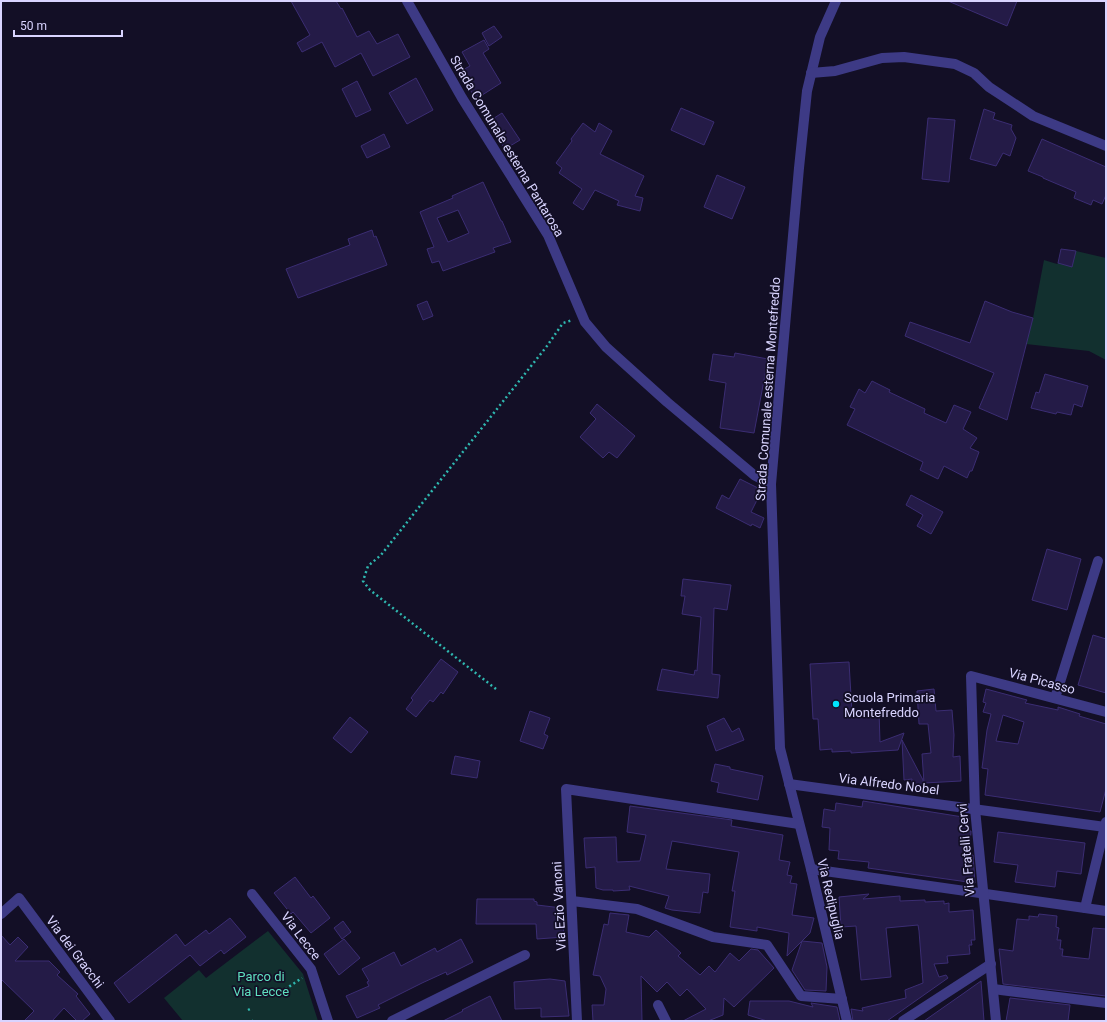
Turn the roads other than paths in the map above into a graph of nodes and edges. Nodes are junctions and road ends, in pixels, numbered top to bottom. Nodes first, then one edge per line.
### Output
1 (407, 1) edge
2 (836, 1) edge
3 (811, 73) junction
4 (1106, 146) edge
5 (771, 484) junction
6 (1098, 561) dead end
7 (971, 676) joint
8 (1055, 698) junction
9 (1106, 712) edge
10 (789, 784) junction
11 (975, 808) junction
12 (799, 824) junction
13 (1105, 824) edge
14 (811, 869) junction
15 (984, 893) junction
16 (252, 894) dead end
17 (572, 901) junction
18 (1085, 908) junction
19 (1106, 911) edge
20 (1, 914) edge
21 (525, 956) dead end
22 (991, 964) junction
23 (993, 989) junction
24 (842, 999) junction
25 (1106, 1004) edge
26 (658, 1005) dead end
27 (110, 1021) edge
28 (328, 1021) edge
29 (392, 1021) edge
30 (577, 1021) edge
31 (666, 1021) edge
32 (847, 1021) edge
33 (903, 1021) edge
34 (996, 1021) edge

1 - 5 street, Strada Comunale esterna Pantarosa
2 - 3 street, Strada Comunale esterna Montefreddo
3 - 4 street
3 - 5 street, Strada Comunale esterna Montefreddo
5 - 10 street, Strada Comunale esterna Montefreddo
6 - 8 street
7 - 8 street, Via Picasso
7 - 11 street, Via Fratelli Cervi
8 - 9 street, Via Picasso
10 - 11 street, Via Alfredo Nobel
10 - 12 street, Via Redipuglia
11 - 13 street, Via Alfredo Nobel
11 - 15 street, Via Fratelli Cervi
12 - 14 street, Via Redipuglia
12 - 17 street, Via Ezio Vanoni
13 - 18 street
14 - 15 street
14 - 24 street, Via Redipuglia
15 - 18 street
15 - 22 street, Via Fratelli Cervi
16 - 28 street, Via Lecce
17 - 24 street
17 - 30 street, Via Ezio Vanoni
18 - 19 street
20 - 27 street, Via dei Gracchi
21 - 29 street
22 - 23 street, Via Fratelli Cervi
22 - 33 street
23 - 25 street
23 - 34 street, Via Fratelli Cervi
24 - 32 street, Via Redipuglia
26 - 31 street

